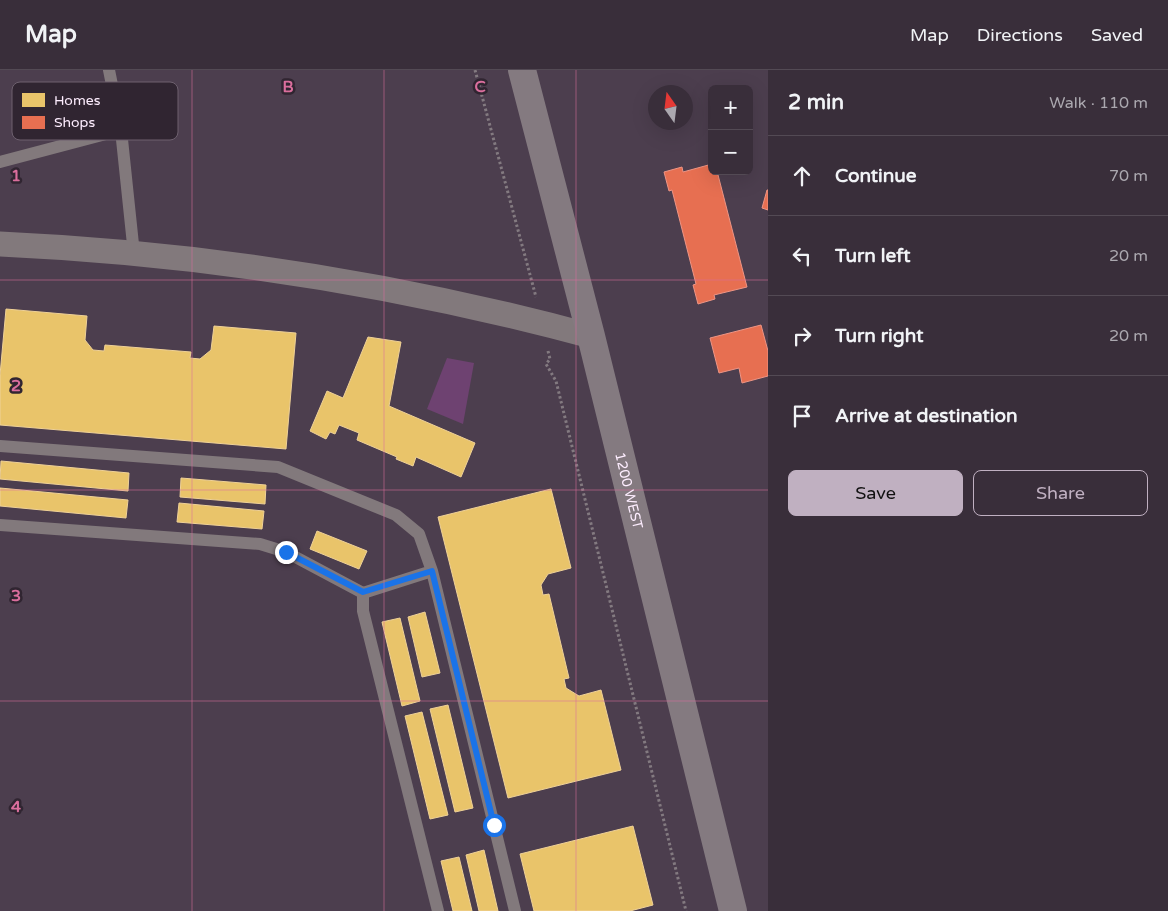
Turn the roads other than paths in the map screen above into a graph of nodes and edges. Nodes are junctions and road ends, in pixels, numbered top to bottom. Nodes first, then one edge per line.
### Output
1 (522, 70) edge
2 (83, 140) edge
3 (122, 140) edge
4 (0, 162) edge
5 (0, 244) edge
6 (134, 254) junction
7 (591, 336) junction
8 (0, 446) edge
9 (0, 525) edge
10 (432, 571) junction
11 (363, 592) junction
12 (438, 911) edge
13 (515, 911) edge
14 (733, 911) edge

1 - 7 main road, 1200 WEST
2 - 4 lane
3 - 6 lane
5 - 6 street
6 - 7 street
7 - 14 main road, 1200 WEST
8 - 10 lane
9 - 11 lane
10 - 11 lane
10 - 13 lane
11 - 12 lane

